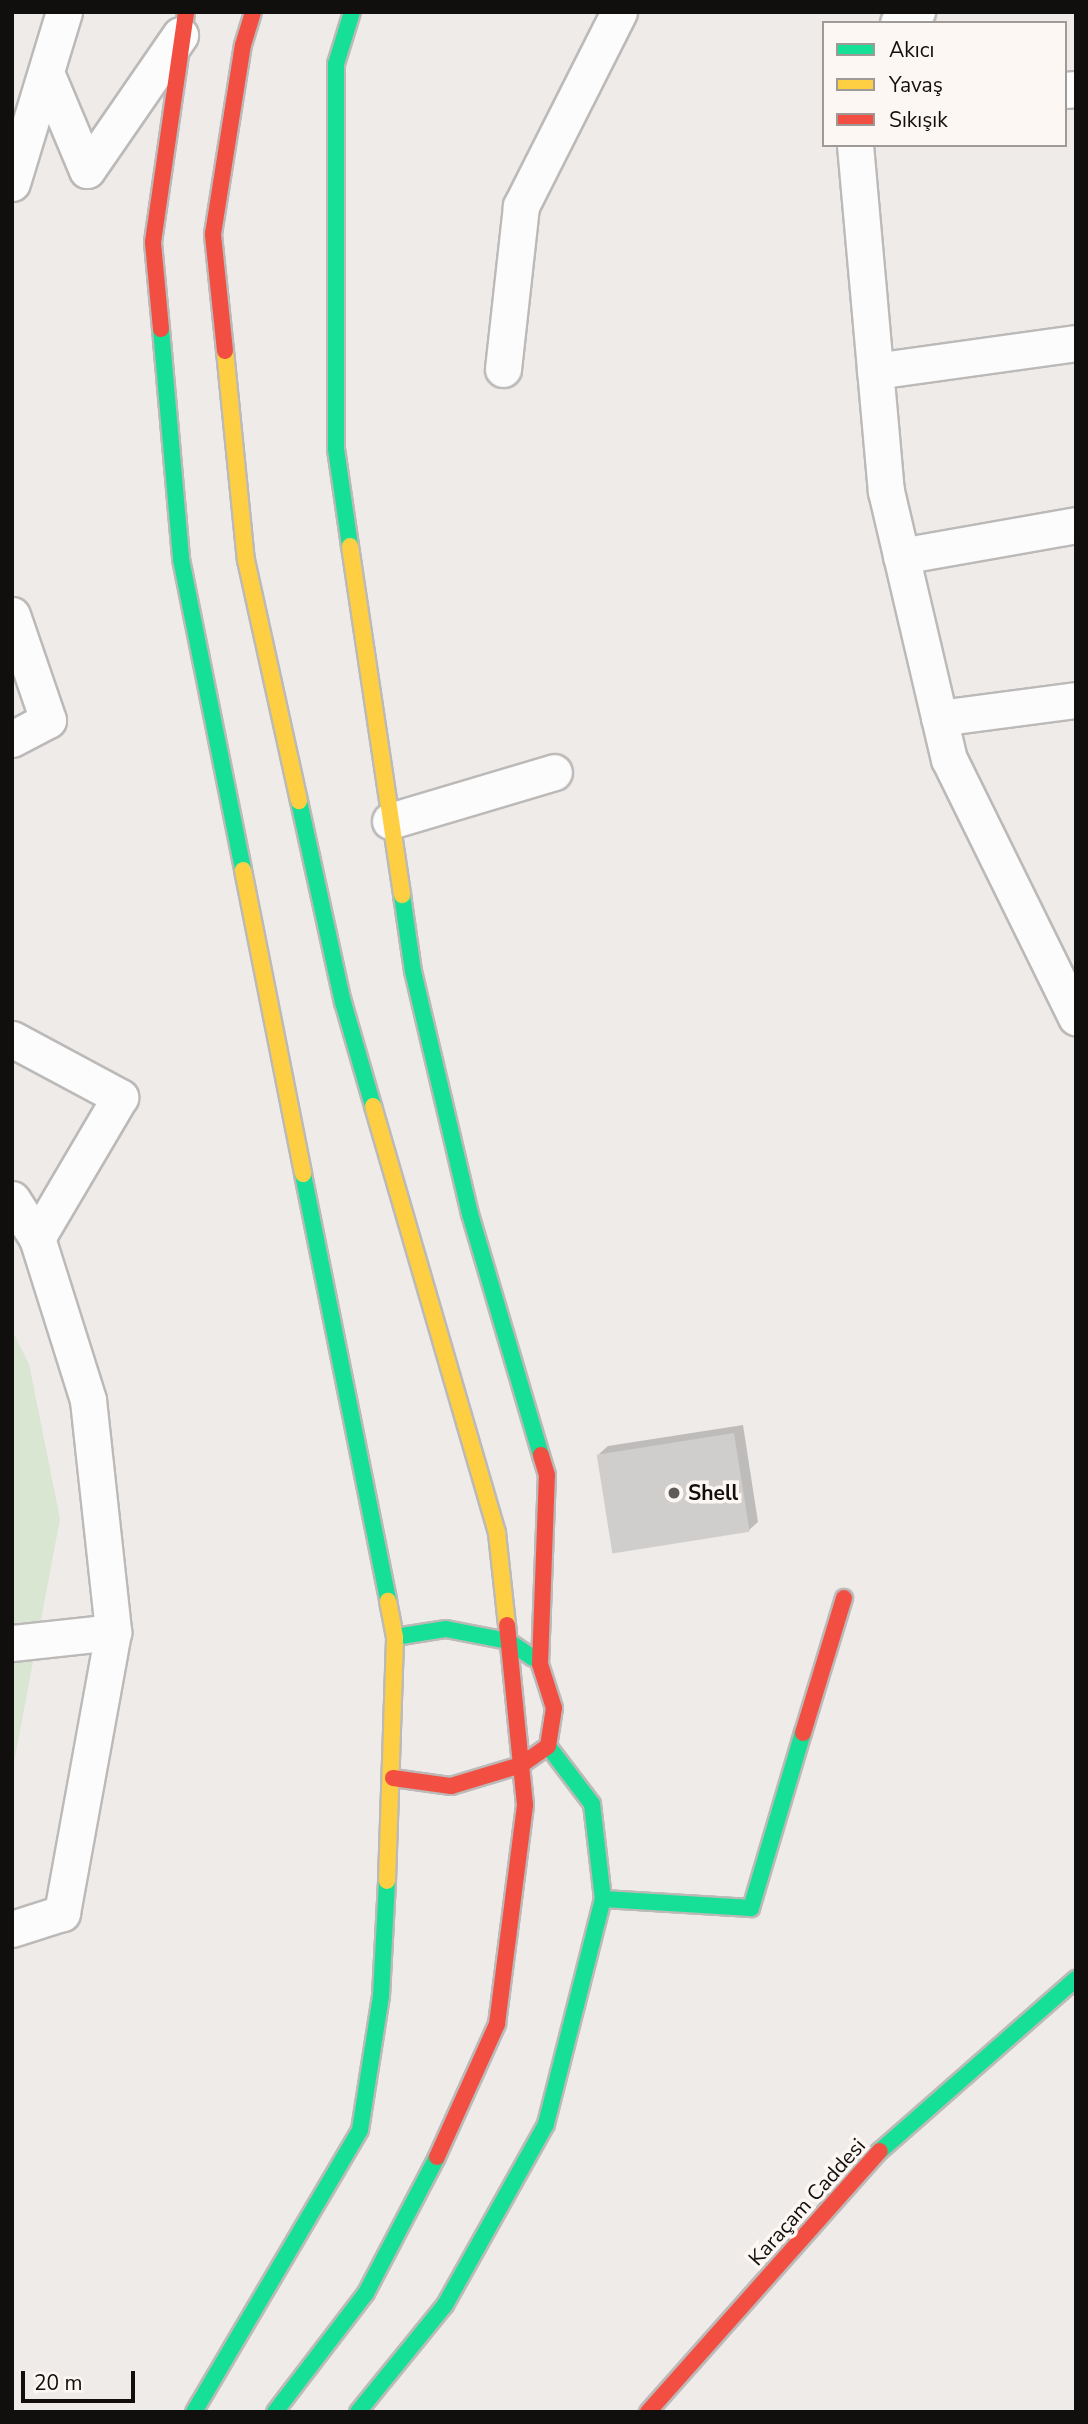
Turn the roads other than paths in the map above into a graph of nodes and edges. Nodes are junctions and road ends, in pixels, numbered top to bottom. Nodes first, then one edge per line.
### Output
1 (64, 12) edge
2 (253, 12) edge
3 (352, 12) edge
4 (619, 12) edge
5 (917, 12) edge
6 (901, 21) edge
7 (183, 24) edge
8 (47, 75) junction
9 (855, 147) edge
10 (12, 183) edge
11 (1076, 343) edge
12 (503, 369) dead end
13 (875, 371) junction
14 (1076, 525) edge
15 (901, 555) junction
16 (12, 615) edge
17 (1076, 700) edge
18 (939, 718) junction
19 (12, 738) edge
20 (554, 772) dead end
21 (390, 821) junction
22 (1076, 1017) edge
23 (12, 1039) edge
24 (12, 1199) edge
25 (37, 1238) junction
26 (844, 1598) dead end
27 (113, 1632) junction
28 (395, 1637) junction
29 (508, 1641) junction
30 (12, 1643) edge
31 (540, 1664) junction
32 (548, 1746) junction
33 (521, 1765) junction
34 (393, 1778) junction
35 (603, 1899) junction
36 (12, 1929) edge
37 (1076, 1979) edge
38 (194, 2412) edge
39 (275, 2412) edge
40 (358, 2412) edge
41 (648, 2412) edge

1 - 8 street
2 - 29 main road
3 - 21 main road
4 - 12 street
5 - 6 street
7 - 8 street
7 - 28 main road
8 - 10 street
9 - 13 street
11 - 13 street
13 - 15 street
14 - 15 street
15 - 18 street
16 - 19 street
17 - 18 street
18 - 22 street
20 - 21 street
21 - 31 main road
23 - 25 street
24 - 25 street
25 - 27 street
26 - 35 main road
27 - 30 street
27 - 36 street
28 - 29 main road
28 - 34 main road
29 - 31 main road
29 - 33 main road
31 - 32 main road
32 - 33 main road
32 - 35 main road
33 - 34 main road
33 - 39 main road
34 - 38 main road
35 - 40 main road
37 - 41 main road, Karaçam Caddesi

